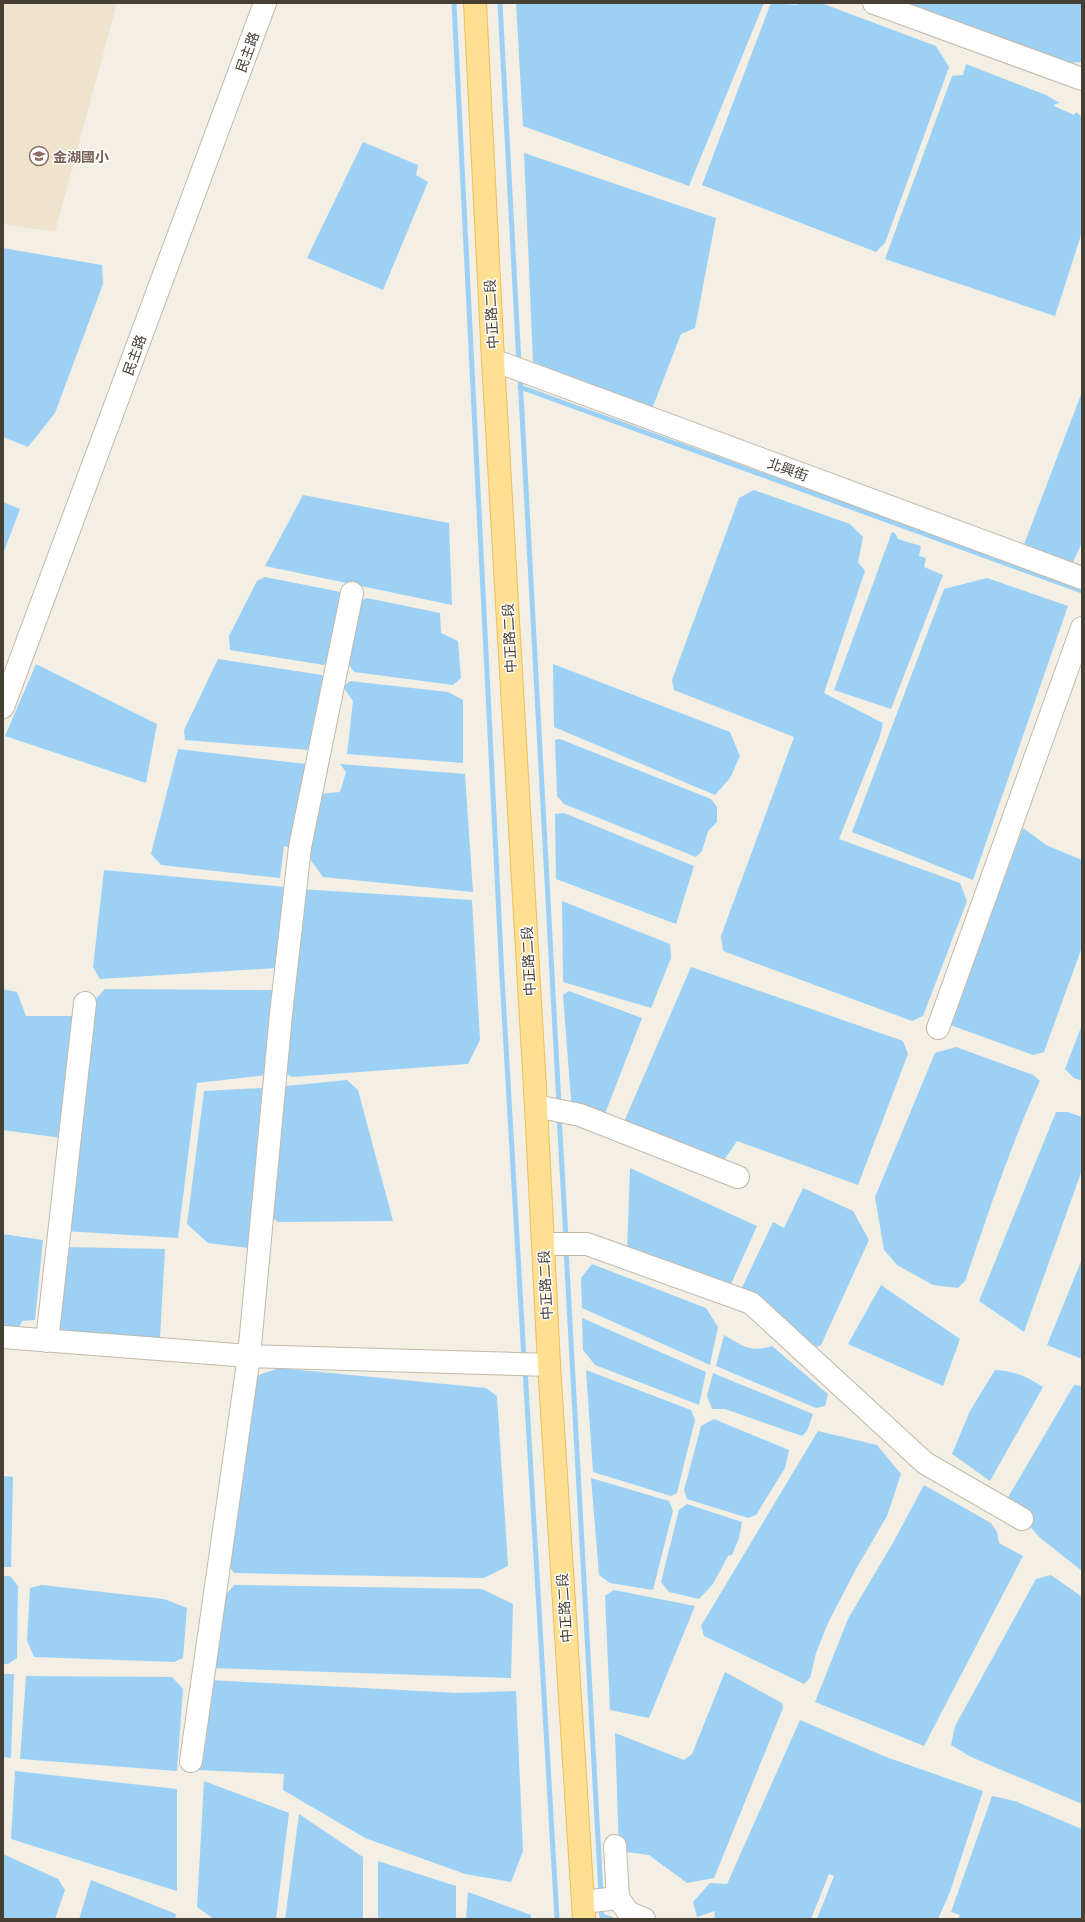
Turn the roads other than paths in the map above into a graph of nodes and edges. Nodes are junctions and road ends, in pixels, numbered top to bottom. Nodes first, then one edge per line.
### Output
1 (264, 3) edge
2 (475, 3) edge
3 (874, 3) edge
4 (1082, 79) edge
5 (493, 360) junction
6 (1082, 578) edge
7 (352, 592) dead end
8 (1082, 628) edge
9 (3, 707) edge
10 (85, 1003) dead end
11 (938, 1028) dead end
12 (536, 1106) junction
13 (738, 1177) dead end
14 (543, 1244) junction
15 (3, 1338) edge
16 (47, 1341) junction
17 (249, 1356) junction
18 (549, 1365) junction
19 (1022, 1519) dead end
20 (191, 1761) dead end
21 (615, 1846) dead end
22 (618, 1898) junction
23 (583, 1910) edge
24 (644, 1919) edge

1 - 9 street, 民主路
2 - 5 main road, 中正路二段
3 - 4 street
5 - 6 street, 北興街
5 - 12 main road, 中正路二段
7 - 17 street
8 - 11 street
10 - 16 street
12 - 13 street
12 - 14 main road, 中正路二段
14 - 18 main road, 中正路二段
14 - 19 street
15 - 16 street
16 - 17 street
17 - 18 street
17 - 20 street
18 - 23 main road, 中正路二段
21 - 22 street
22 - 23 street
22 - 24 street

